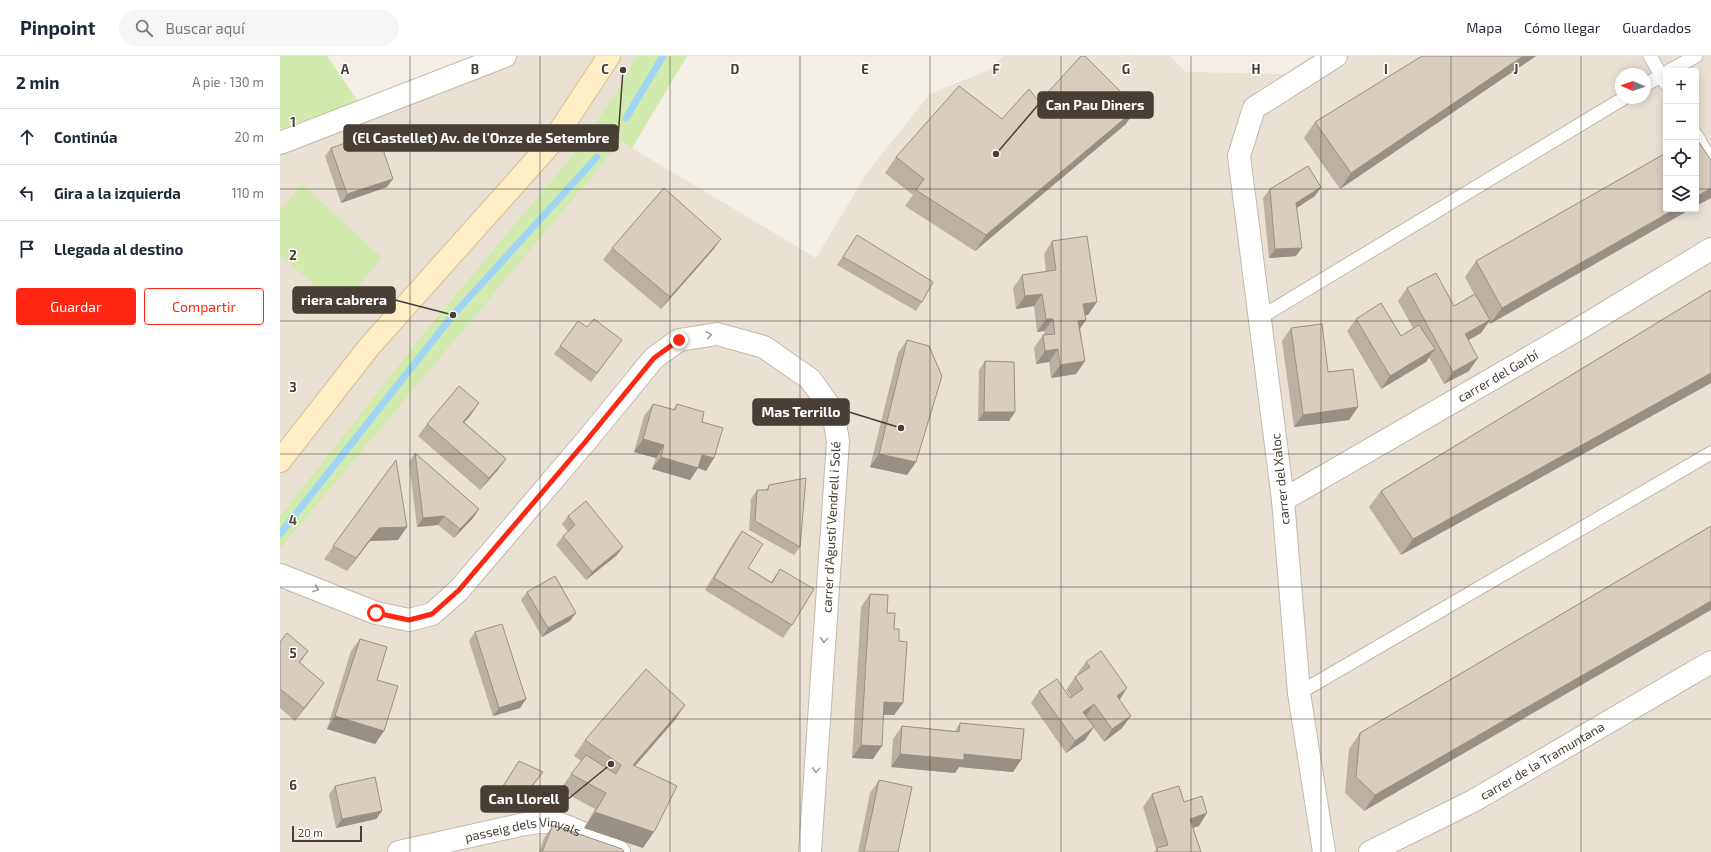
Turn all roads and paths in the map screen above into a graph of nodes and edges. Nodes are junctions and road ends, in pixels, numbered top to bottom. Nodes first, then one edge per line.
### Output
1 (505, 56) edge
2 (608, 56) edge
3 (1336, 56) edge
4 (1650, 56) edge
5 (1696, 56) edge
6 (1678, 68) edge
7 (1663, 72) edge
8 (1663, 77) edge
9 (1651, 82) edge
10 (1615, 103) edge
11 (1699, 140) edge
12 (280, 143) edge
13 (1711, 161) edge
14 (1711, 249) edge
15 (1260, 317) junction
16 (1711, 453) edge
17 (280, 460) edge
18 (1283, 500) junction
19 (280, 574) edge
20 (1711, 662) edge
21 (1298, 693) junction
22 (399, 852) edge
23 (619, 852) edge
24 (810, 852) edge
25 (1324, 852) edge
26 (1370, 852) edge

1 - 12 street
2 - 17 street
3 - 15 street, carrer del Xaloc
4 - 7 lane
5 - 6 lane
8 - 9 lane
10 - 15 lane
11 - 13 lane
14 - 18 street, carrer del Garbí
15 - 18 street, carrer del Xaloc
16 - 21 lane
18 - 21 street, carrer del Xaloc
19 -> 24 street, carrer d'Agustí Vendrell i Solé
20 - 26 street, carrer de la Tramuntana
21 - 25 street, carrer del Xaloc
22 - 23 street, passeig dels Vinyals

